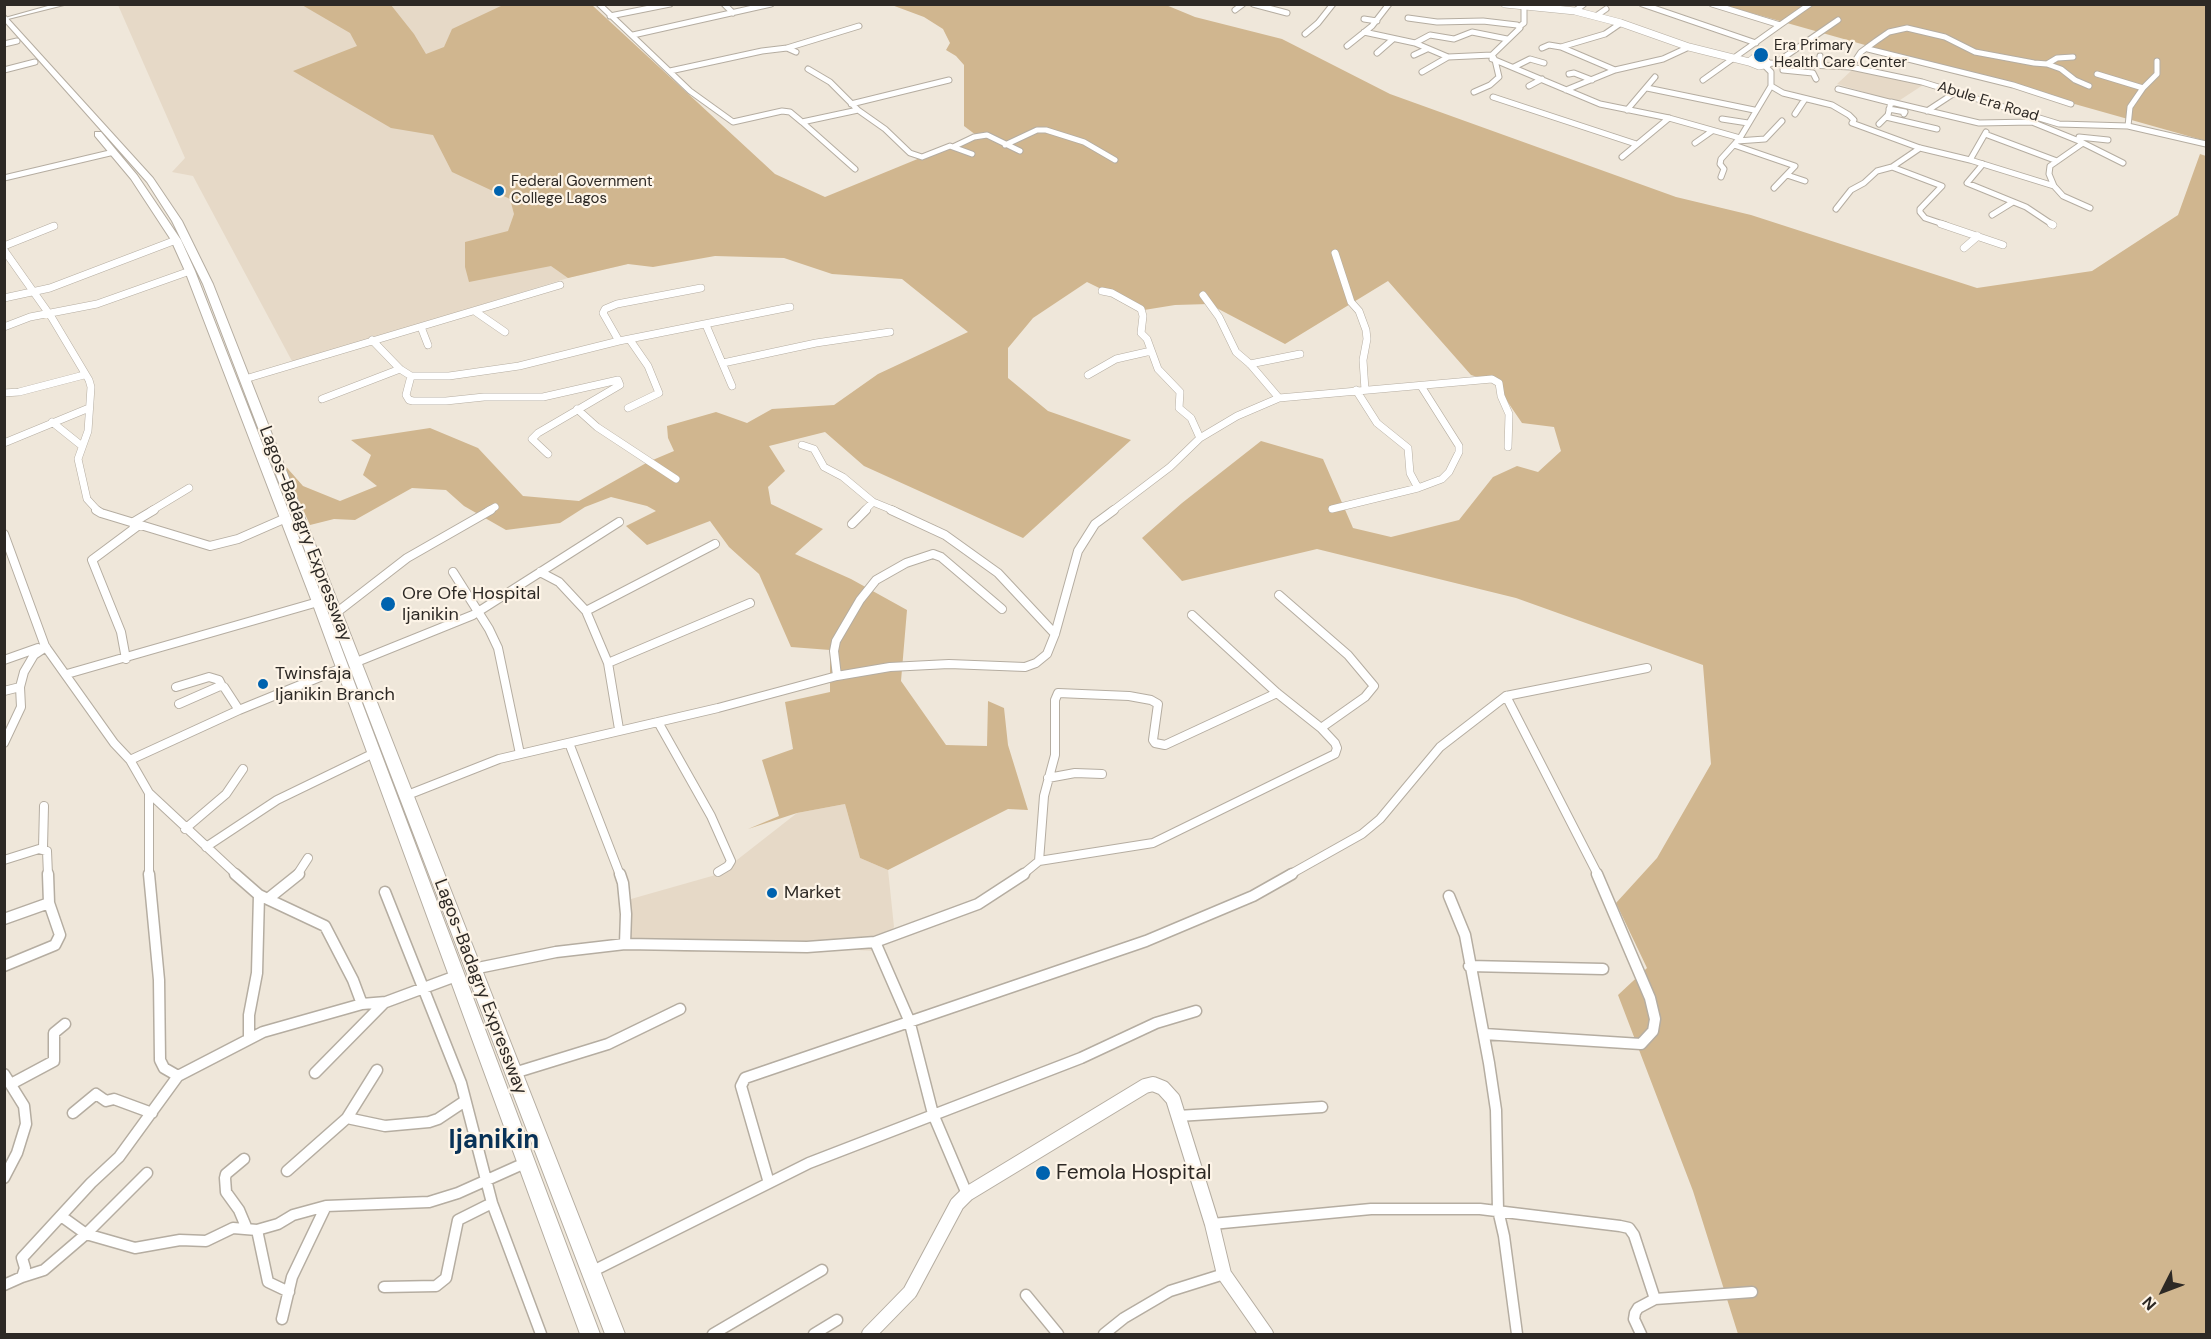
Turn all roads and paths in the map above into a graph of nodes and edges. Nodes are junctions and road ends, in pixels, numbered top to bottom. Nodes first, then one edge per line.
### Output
1 (58, 4) edge
2 (65, 4) edge
3 (599, 4) edge
4 (670, 4) edge
5 (724, 4) edge
6 (771, 4) edge
7 (1243, 4) edge
8 (1252, 4) edge
9 (1332, 4) edge
10 (1389, 4) edge
11 (1504, 4) edge
12 (1584, 4) edge
13 (1642, 4) edge
14 (1712, 4) edge
15 (1810, 4) edge
16 (1524, 6) junction
17 (1606, 9) dead end
18 (1235, 10) dead end
19 (1575, 11) junction
20 (733, 13) junction
21 (1287, 13) dead end
22 (610, 16) junction
23 (1596, 16) junction
24 (1408, 18) dead end
25 (6, 19) edge
26 (1364, 19) dead end
27 (1838, 20) dead end
28 (1377, 21) junction
29 (1621, 23) junction
30 (1780, 25) junction
31 (859, 26) dead end
32 (1458, 27) dead end
33 (1520, 27) junction
34 (1364, 32) junction
35 (1472, 32) junction
36 (1305, 34) dead end
37 (633, 35) junction
38 (1414, 36) dead end
39 (1393, 39) junction
40 (1507, 39) junction
41 (1756, 40) junction
42 (11, 42) edge
43 (1412, 43) junction
44 (1347, 46) dead end
45 (1560, 47) junction
46 (1689, 47) junction
47 (787, 48) junction
48 (1427, 48) junction
49 (1542, 48) dead end
50 (1868, 49) junction
51 (796, 52) dead end
52 (1377, 53) dead end
53 (1414, 55) dead end
54 (1820, 56) dead end
55 (1448, 57) junction
56 (2073, 57) dead end
57 (1494, 58) junction
58 (1734, 60) junction
59 (2157, 61) dead end
60 (35, 62) junction
61 (1777, 62) junction
62 (1544, 63) dead end
63 (1796, 63) junction
64 (1766, 64) junction
65 (2047, 64) junction
66 (1820, 65) junction
67 (1514, 67) junction
68 (1851, 67) junction
69 (808, 69) dead end
70 (4, 70) edge
71 (1615, 70) junction
72 (1783, 70) dead end
73 (670, 71) junction
74 (1422, 72) dead end
75 (1799, 72) junction
76 (1569, 74) dead end
77 (2097, 74) dead end
78 (1655, 77) dead end
79 (1542, 79) junction
80 (1816, 79) dead end
81 (948, 80) dead end
82 (1592, 80) junction
83 (1703, 80) dead end
84 (1529, 86) dead end
85 (1771, 86) junction
86 (2089, 86) dead end
87 (2143, 87) junction
88 (1647, 88) junction
89 (1838, 89) dead end
90 (1566, 90) junction
91 (1474, 92) dead end
92 (1956, 92) junction
93 (1493, 97) dead end
94 (1805, 99) junction
95 (1889, 102) junction
96 (852, 104) junction
97 (2071, 104) dead end
98 (1889, 109) junction
99 (858, 110) junction
100 (1628, 110) junction
101 (1754, 110) junction
102 (1927, 111) junction
103 (1795, 114) dead end
104 (1904, 114) dead end
105 (1886, 117) junction
106 (1669, 118) junction
107 (1722, 119) dead end
108 (2033, 119) junction
109 (1782, 121) dead end
110 (802, 122) junction
111 (1748, 123) junction
112 (1988, 123) junction
113 (1879, 124) dead end
114 (2128, 126) junction
115 (1937, 129) dead end
116 (1712, 131) junction
117 (1985, 134) junction
118 (2080, 139) junction
119 (2108, 140) dead end
120 (1737, 141) junction
121 (1695, 143) dead end
122 (1636, 144) junction
123 (2206, 144) edge
124 (1005, 145) junction
125 (953, 147) junction
126 (1920, 148) junction
127 (1020, 151) dead end
128 (114, 152) junction
129 (972, 154) dead end
130 (1622, 157) dead end
131 (1772, 158) junction
132 (1115, 160) dead end
133 (1970, 160) junction
134 (2057, 161) junction
135 (1766, 162) dead end
136 (2123, 163) dead end
137 (1983, 164) junction
138 (1892, 167) junction
139 (855, 169) dead end
140 (1787, 175) junction
141 (1721, 177) dead end
142 (4, 178) edge
143 (1805, 182) dead end
144 (2054, 186) junction
145 (1774, 188) dead end
146 (2013, 202) junction
147 (2090, 208) dead end
148 (1836, 209) dead end
149 (1992, 215) dead end
150 (2053, 225) dead end
151 (54, 226) dead end
152 (1978, 236) junction
153 (176, 240) junction
154 (2003, 245) dead end
155 (4, 248) edge
156 (1964, 248) dead end
157 (1335, 254) dead end
158 (190, 271) junction
159 (560, 285) dead end
160 (701, 288) dead end
161 (1102, 291) dead end
162 (35, 292) junction
163 (1203, 295) dead end
164 (4, 298) edge
165 (790, 308) dead end
166 (476, 312) junction
167 (49, 314) junction
168 (706, 325) junction
169 (4, 327) edge
170 (420, 327) junction
171 (506, 332) dead end
172 (890, 332) dead end
173 (372, 340) junction
174 (630, 340) junction
175 (619, 341) junction
176 (428, 345) dead end
177 (1151, 351) junction
178 (1299, 354) dead end
179 (723, 363) junction
180 (1250, 364) junction
181 (400, 369) junction
182 (84, 375) junction
183 (1088, 375) dead end
184 (411, 376) junction
185 (245, 379) junction
186 (732, 386) dead end
187 (1421, 386) junction
188 (1356, 390) junction
189 (1365, 390) junction
190 (4, 393) edge
191 (1280, 398) junction
192 (322, 399) dead end
193 (89, 408) junction
194 (628, 408) dead end
195 (577, 409) junction
196 (52, 422) junction
197 (1200, 438) junction
198 (4, 442) edge
199 (802, 445) dead end
200 (82, 446) junction
201 (1509, 447) dead end
202 (548, 454) dead end
203 (675, 479) dead end
204 (189, 488) dead end
205 (1418, 488) junction
206 (873, 502) junction
207 (495, 507) dead end
208 (1332, 509) dead end
209 (286, 518) junction
210 (619, 522) dead end
211 (135, 524) junction
212 (852, 524) dead end
213 (4, 534) edge
214 (716, 544) dead end
215 (453, 572) dead end
216 (540, 572) junction
217 (1279, 596) dead end
218 (318, 602) junction
219 (750, 603) dead end
220 (1002, 609) dead end
221 (586, 611) junction
222 (477, 612) junction
223 (336, 613) junction
224 (1192, 615) dead end
225 (1055, 634) junction
226 (45, 647) junction
227 (126, 659) junction
228 (4, 660) edge
229 (608, 663) junction
230 (348, 666) junction
231 (1647, 668) dead end
232 (67, 674) junction
233 (837, 676) junction
234 (222, 686) junction
235 (20, 687) junction
236 (176, 687) dead end
237 (4, 691) edge
238 (1277, 693) junction
239 (1506, 696) junction
240 (179, 704) dead end
241 (238, 710) junction
242 (658, 722) junction
243 (1322, 728) junction
244 (619, 729) junction
245 (4, 743) edge
246 (568, 743) junction
247 (374, 753) junction
248 (520, 754) junction
249 (130, 760) junction
250 (243, 769) dead end
251 (1102, 774) dead end
252 (1048, 778) junction
253 (149, 793) junction
254 (405, 796) junction
255 (44, 806) dead end
256 (185, 829) junction
257 (206, 847) junction
258 (43, 848) junction
259 (308, 858) dead end
260 (4, 860) edge
261 (1039, 861) junction
262 (718, 872) dead end
263 (385, 891) dead end
264 (1449, 896) dead end
265 (264, 897) junction
266 (49, 903) junction
267 (4, 919) edge
268 (875, 942) junction
269 (625, 944) junction
270 (4, 966) edge
271 (1469, 966) junction
272 (473, 969) junction
273 (1603, 969) dead end
274 (456, 976) junction
275 (424, 986) junction
276 (386, 1002) junction
277 (362, 1004) junction
278 (680, 1009) dead end
279 (1196, 1011) dead end
280 (909, 1020) junction
281 (65, 1024) dead end
282 (1484, 1034) junction
283 (249, 1037) junction
284 (376, 1070) dead end
285 (315, 1073) dead end
286 (514, 1073) junction
287 (178, 1076) junction
288 (8, 1079) edge
289 (465, 1101) junction
290 (1322, 1107) dead end
291 (73, 1113) dead end
292 (152, 1113) junction
293 (933, 1114) junction
294 (1178, 1116) junction
295 (347, 1118) junction
296 (244, 1159) dead end
297 (525, 1163) junction
298 (287, 1172) dead end
299 (147, 1173) dead end
300 (4, 1178) edge
301 (487, 1179) junction
302 (769, 1183) junction
303 (967, 1194) junction
304 (492, 1203) junction
305 (326, 1206) junction
306 (1498, 1209) junction
307 (61, 1216) junction
308 (1212, 1224) junction
309 (252, 1230) junction
310 (86, 1234) junction
311 (822, 1270) dead end
312 (590, 1272) junction
313 (1224, 1274) junction
314 (22, 1277) junction
315 (4, 1285) edge
316 (384, 1287) dead end
317 (289, 1292) junction
318 (1752, 1292) dead end
319 (1026, 1295) dead end
320 (1655, 1299) junction
321 (282, 1319) dead end
322 (837, 1320) dead end
323 (541, 1335) edge
324 (590, 1335) edge
325 (615, 1335) edge
326 (713, 1335) edge
327 (814, 1335) edge
328 (869, 1335) edge
329 (1058, 1335) edge
330 (1104, 1335) edge
331 (1266, 1335) edge
332 (1517, 1335) edge
333 (1641, 1335) edge

1 - 25 main road
2 - 25 main road
3 - 22 street
4 - 22 street
5 - 20 street
6 - 20 street
7 - 18 street
8 - 21 street
9 - 36 street
10 - 28 street
11 - 16 street, Abule Era Road
12 - 19 street
13 - 41 street
14 - 30 street
15 - 30 street
16 - 19 street, Abule Era Road
16 - 33 street
17 - 23 street
19 - 23 street, Abule Era Road
20 - 37 street
22 - 37 street
23 - 29 street, Abule Era Road
24 - 33 street
25 - 42 highway, Lagos-Badagry Expressway
25 - 185 highway, Lagos-Badagry Expressway
26 - 28 street
27 - 61 street
28 - 34 street
29 - 45 street
29 - 46 street, Abule Era Road
30 - 41 street
31 - 47 street
32 - 35 street
33 - 40 street
34 - 39 street
34 - 44 street
35 - 40 street
35 - 43 street
37 - 73 street
38 - 43 street
39 - 43 street
39 - 52 street
40 - 57 street
41 - 58 street
42 - 60 highway, Lagos-Badagry Expressway
43 - 48 street
45 - 49 street
45 - 71 street
46 - 58 street, Abule Era Road
46 - 71 street
47 - 51 street
47 - 73 street
48 - 53 street
48 - 55 street
50 - 65 street
50 - 68 street
50 - 97 street
54 - 66 street
55 - 57 street
55 - 74 street
56 - 65 street
57 - 67 street
57 - 91 street
58 - 64 street, Abule Era Road
58 - 83 street
59 - 87 street
60 - 70 street
60 - 128 highway, Lagos-Badagry Expressway
61 - 63 street, Abule Era Road
61 - 64 street, Abule Era Road
62 - 67 street
63 - 66 street, Abule Era Road
63 - 75 street
64 - 85 street
65 - 86 street
66 - 68 street, Abule Era Road
67 - 79 street
68 - 92 street, Abule Era Road
69 - 96 street
71 - 82 street
72 - 75 street
73 - 110 street
75 - 80 street
76 - 82 street
77 - 87 street
78 - 88 street
79 - 84 street
79 - 90 street
81 - 96 street
82 - 90 street
85 - 94 street
85 - 101 street
87 - 114 street
88 - 100 street
88 - 101 street
89 - 95 street
90 - 100 street
92 - 102 street
92 - 108 street, Abule Era Road
93 - 122 street
94 - 103 street
94 - 126 street
95 - 98 street
95 - 102 street
96 - 99 street
98 - 104 street
98 - 105 street
99 - 110 street
99 - 125 street
100 - 106 street
101 - 111 street
102 - 112 street
105 - 113 street
105 - 115 street
106 - 116 street
106 - 122 street
107 - 111 street
108 - 112 street
108 - 114 street, Abule Era Road
108 - 118 street
109 - 120 street
110 - 139 street
111 - 120 street
112 - 117 street
114 - 123 street, Abule Era Road
116 - 120 street
116 - 121 street
117 - 133 street
117 - 134 street
118 - 119 street
118 - 134 street
118 - 136 street
120 - 131 street
120 - 141 street
122 - 130 street
124 - 125 street
124 - 127 street
124 - 132 street
125 - 129 street
126 - 133 street
126 - 138 street
128 - 142 street
128 - 153 highway, Lagos-Badagry Expressway
131 - 135 street
131 - 140 street
133 - 137 street
134 - 144 street
137 - 144 street
137 - 146 street
138 - 148 street
138 - 152 street
140 - 143 street
140 - 145 street
144 - 147 street
146 - 149 street
146 - 150 street
151 - 155 street
152 - 154 street
152 - 156 street
153 - 158 highway, Lagos-Badagry Expressway
153 - 162 street
155 - 162 street
157 - 189 street
158 - 167 street
158 - 209 highway, Lagos-Badagry Expressway
159 - 166 street
160 - 175 street
161 - 177 street
162 - 164 street
162 - 167 street
163 - 180 street
165 - 168 street
166 - 170 street
166 - 171 street
167 - 169 street
167 - 182 street
168 - 174 street
168 - 179 street
170 - 173 street
170 - 176 street
172 - 179 street
173 - 181 street
173 - 185 street
174 - 175 street
174 - 194 street
175 - 184 street
177 - 183 street
177 - 197 street
178 - 180 street
179 - 186 street
180 - 191 street
181 - 184 street
181 - 192 street
182 - 190 street
182 - 193 street
184 - 195 street
185 - 223 highway, Lagos-Badagry Expressway
187 - 189 street
187 - 201 street
187 - 205 street
188 - 189 street
188 - 191 street
188 - 205 street
191 - 197 street
193 - 196 street
193 - 200 street
195 - 202 street
195 - 203 street
196 - 198 street
196 - 200 street
197 - 225 street
199 - 206 street
200 - 211 street
204 - 211 street
205 - 208 street
206 - 212 street
206 - 225 street
207 - 223 street
209 - 211 street
209 - 218 highway, Lagos-Badagry Expressway
210 - 216 street
211 - 227 street
213 - 226 street
214 - 221 street
215 - 222 street
216 - 221 street
216 - 222 street
217 - 243 street
218 - 227 street
218 - 230 highway, Lagos-Badagry Expressway
219 - 229 street
220 - 233 street
221 - 229 street
222 - 230 street
222 - 248 street
223 - 230 highway, Lagos-Badagry Expressway
224 - 238 street
225 - 233 street
226 - 228 street
226 - 232 street
226 - 235 street
227 - 232 street
229 - 244 street
230 - 241 street
230 - 247 highway, Lagos-Badagry Expressway
230 - 254 highway, Lagos-Badagry Expressway
231 - 239 street
232 - 249 street
233 - 242 street
234 - 236 street
234 - 240 street
234 - 241 street
235 - 237 street
235 - 245 street
238 - 243 street
238 - 252 street
239 - 280 street
239 - 282 street
241 - 249 street
242 - 244 street
242 - 262 street
243 - 261 street
244 - 246 street
246 - 248 street
246 - 269 street
247 - 257 street
247 - 274 highway, Lagos-Badagry Expressway
248 - 254 street
249 - 253 street
250 - 256 street
251 - 252 street
252 - 261 street
253 - 256 street
253 - 287 street
254 - 272 highway, Lagos-Badagry Expressway
255 - 258 street
256 - 257 street
257 - 265 street
258 - 260 street
258 - 266 street
259 - 265 street
261 - 268 street
263 - 275 street
264 - 271 street
265 - 277 street
265 - 283 street
266 - 267 street
266 - 270 street
268 - 269 street
268 - 280 street
269 - 272 street
271 - 273 street
271 - 282 street
272 - 286 highway, Lagos-Badagry Expressway
274 - 275 street
274 - 297 highway, Lagos-Badagry Expressway
275 - 276 street
275 - 289 street
276 - 277 street
276 - 285 street
277 - 283 street
278 - 286 street
279 - 293 street
280 - 293 street
280 - 302 street
281 - 288 street
282 - 306 street
283 - 287 street
284 - 295 street
286 - 312 highway, Lagos-Badagry Expressway
287 - 292 street
288 - 300 street
289 - 295 street
289 - 301 street
290 - 294 street
291 - 292 street
292 - 307 street
293 - 302 street
293 - 303 street
294 - 303 street
294 - 308 street
295 - 298 street
296 - 309 street
297 - 301 street
297 - 324 highway, Lagos-Badagry Expressway
299 - 310 street
301 - 304 street
301 - 305 street
302 - 312 street
303 - 328 street
304 - 316 street
304 - 323 street
305 - 309 street
305 - 317 street
306 - 308 street
306 - 320 street
306 - 332 street
307 - 310 street
307 - 314 street
308 - 313 street
309 - 310 street
309 - 317 street
310 - 314 street
311 - 326 street
312 - 325 highway, Lagos-Badagry Expressway
313 - 330 street
313 - 331 street
314 - 315 street
317 - 321 street
318 - 320 street
319 - 329 street
320 - 333 street
322 - 327 street

